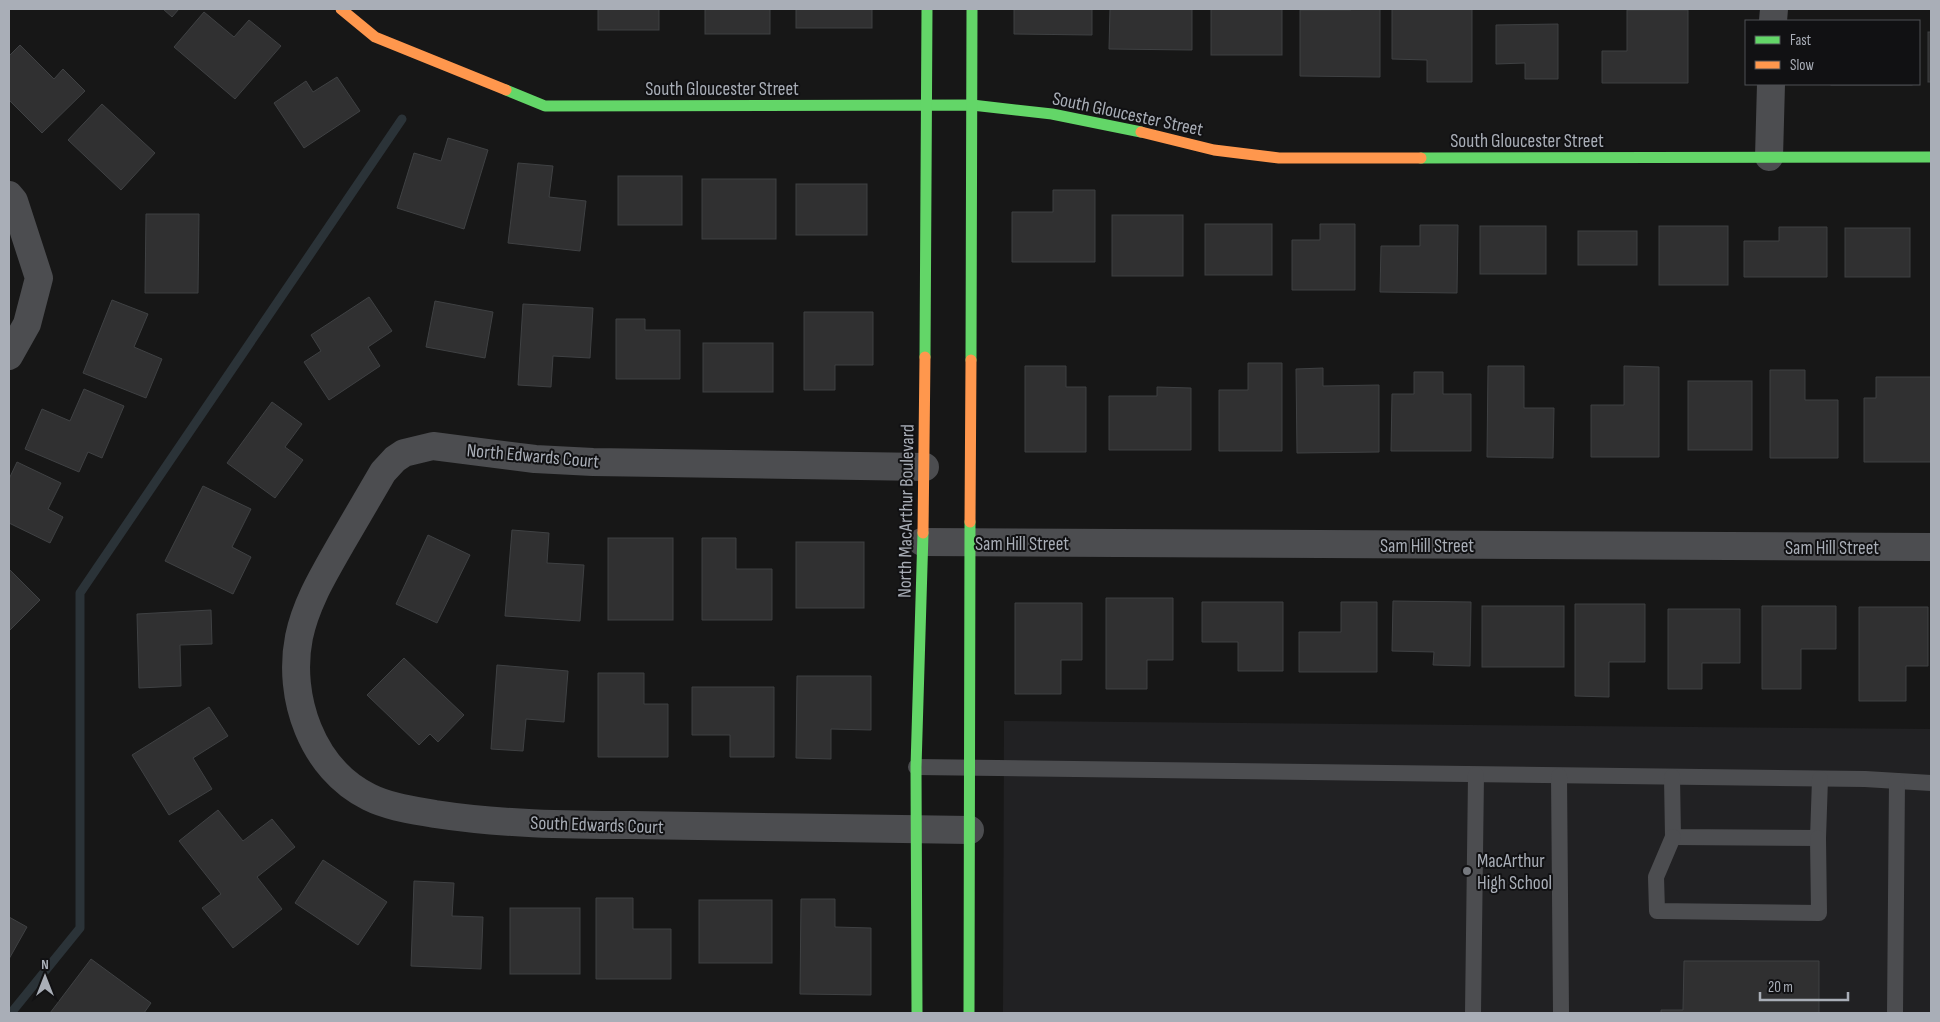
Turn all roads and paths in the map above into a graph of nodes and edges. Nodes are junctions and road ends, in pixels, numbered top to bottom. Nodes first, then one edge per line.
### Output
1 (342, 9) edge
2 (927, 9) edge
3 (972, 9) edge
4 (1771, 85) edge
5 (927, 105) junction
6 (972, 105) junction
7 (1769, 157) junction
8 (1931, 157) edge
9 (9, 195) edge
10 (9, 356) edge
11 (925, 467) junction
12 (922, 542) junction
13 (971, 543) junction
14 (1931, 547) edge
15 (297, 683) joint
16 (916, 767) junction
17 (970, 768) junction
18 (1476, 775) junction
19 (1559, 776) junction
20 (1672, 777) junction
21 (1820, 779) junction
22 (1897, 781) junction
23 (1931, 783) edge
24 (917, 829) junction
25 (970, 830) junction
26 (1673, 837) junction
27 (1818, 838) junction
28 (917, 1013) edge
29 (969, 1013) edge
30 (1473, 1013) edge
31 (1562, 1013) edge
32 (1895, 1013) edge

1 - 5 main road, South Gloucester Street
2 - 5 main road, North MacArthur Boulevard
3 - 6 main road
4 - 7 street
5 - 6 main road, South Gloucester Street
5 - 11 main road, North MacArthur Boulevard
6 - 7 main road, South Gloucester Street
6 - 13 main road
7 - 8 main road, South Gloucester Street
9 - 10 street
11 - 12 main road, North MacArthur Boulevard
11 - 15 street, North Edwards Court
12 - 13 street, Sam Hill Street
12 - 16 main road, North MacArthur Boulevard
13 - 14 street, Sam Hill Street
13 - 17 main road
15 - 24 street, South Edwards Court
16 - 17 lane
16 - 24 main road, North MacArthur Boulevard
17 - 18 lane
17 - 25 main road
18 - 19 lane
18 - 30 lane
19 - 20 lane
19 - 31 lane
20 - 21 lane
20 - 26 lane
21 - 22 lane
21 - 27 lane
22 - 23 lane
22 - 32 lane
24 - 25 street, South Edwards Court
24 - 28 main road, North MacArthur Boulevard
25 - 29 main road
26 - 27 lane
26 - 27 lane

